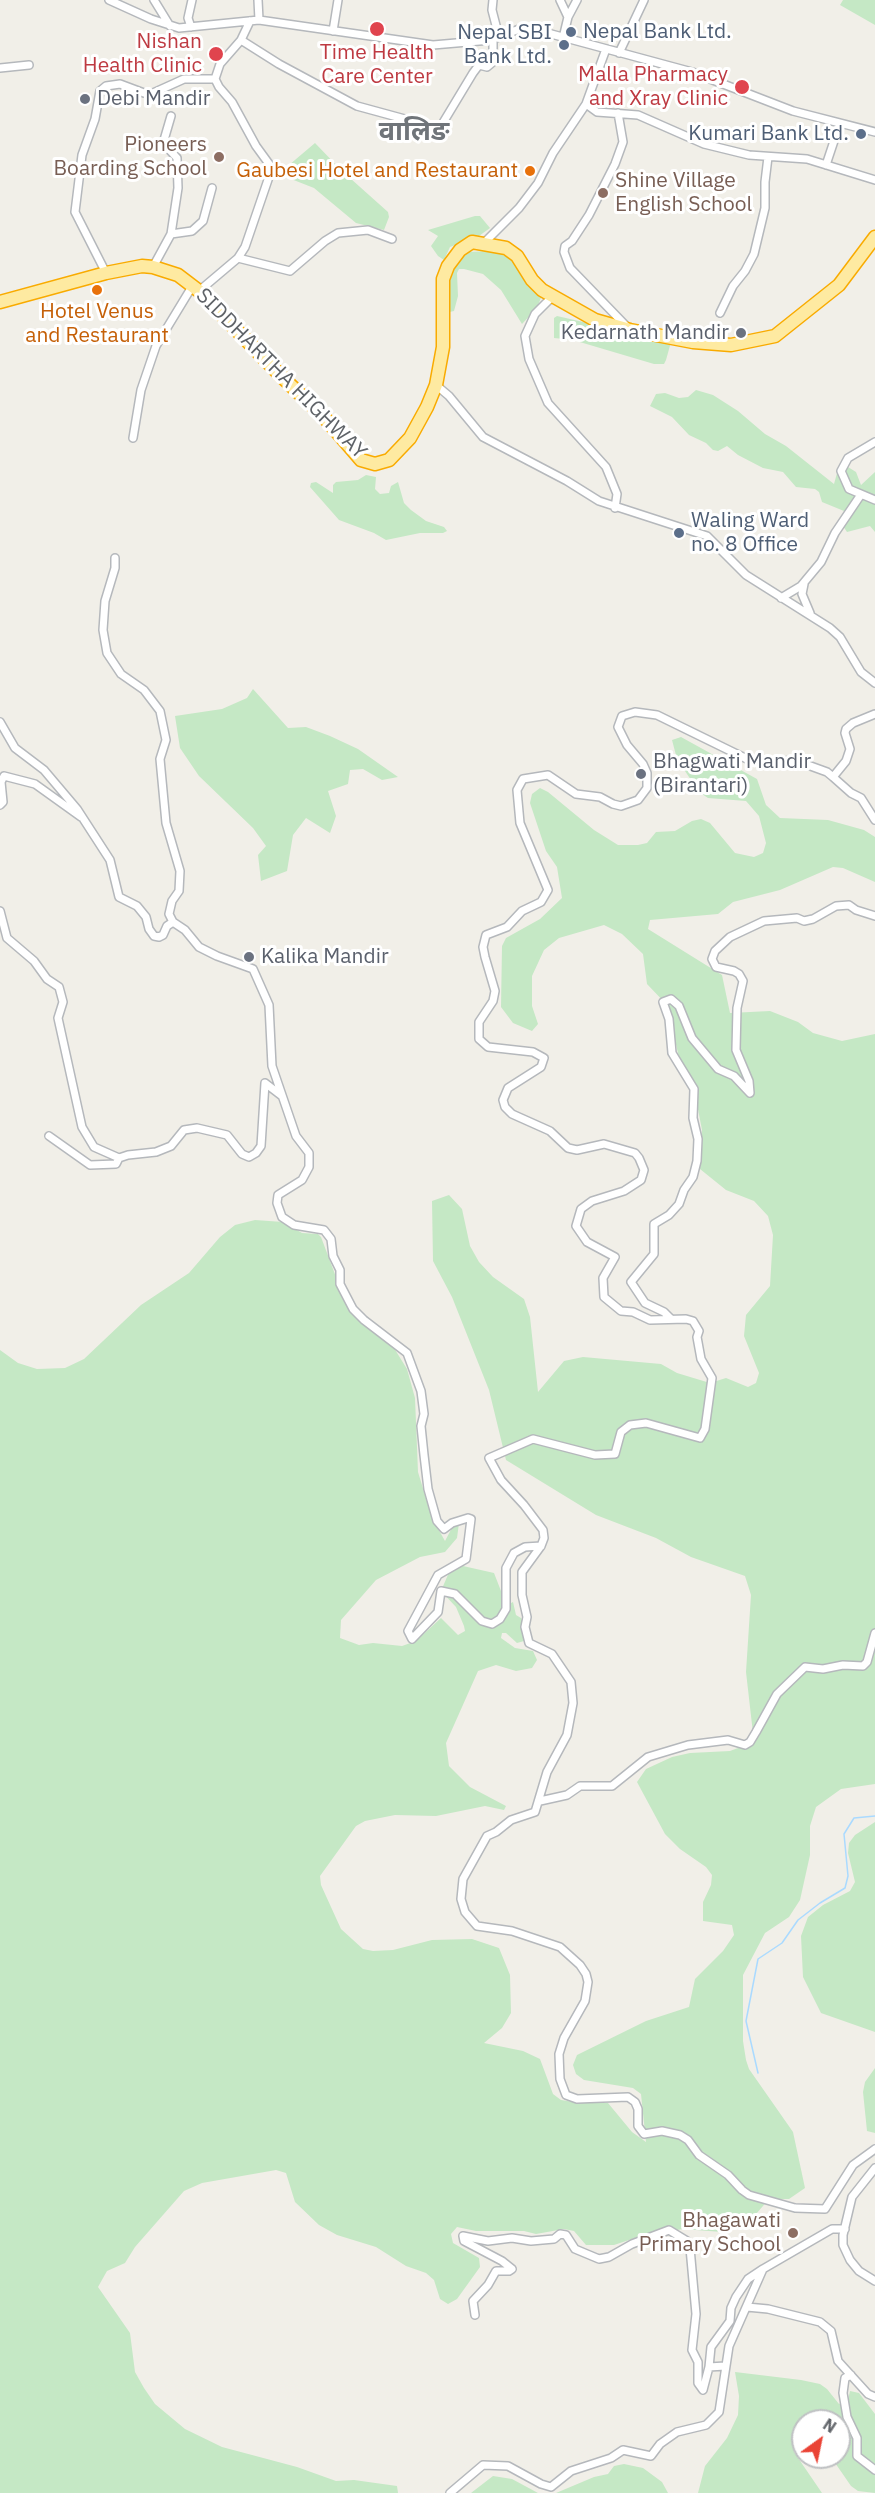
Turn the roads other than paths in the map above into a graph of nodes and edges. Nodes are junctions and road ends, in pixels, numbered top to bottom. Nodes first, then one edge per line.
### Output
1 (110, 0) edge
2 (154, 0) edge
3 (192, 0) edge
4 (258, 0) edge
5 (338, 0) edge
6 (493, 0) edge
7 (560, 0) edge
8 (577, 0) edge
9 (644, 0) edge
10 (568, 17) junction
11 (259, 20) junction
12 (250, 21) junction
13 (171, 26) junction
14 (191, 27) junction
15 (333, 31) junction
16 (496, 38) junction
17 (563, 38) junction
18 (241, 40) junction
19 (606, 49) junction
20 (619, 53) junction
21 (29, 65) dead end
22 (0, 68) edge
23 (215, 79) junction
24 (586, 104) junction
25 (618, 113) junction
26 (171, 116) dead end
27 (840, 123) junction
28 (875, 132) edge
29 (768, 157) junction
30 (826, 165) junction
31 (875, 180) edge
32 (212, 188) dead end
33 (171, 234) junction
34 (875, 237) edge
35 (392, 239) dead end
36 (484, 243) junction
37 (238, 258) junction
38 (153, 267) junction
39 (106, 273) junction
40 (196, 288) junction
41 (553, 296) junction
42 (0, 302) edge
43 (720, 313) dead end
44 (630, 330) junction
45 (436, 385) junction
46 (133, 438) dead end
47 (875, 442) edge
48 (860, 496) junction
49 (875, 500) edge
50 (615, 508) junction
51 (115, 558) dead end
52 (805, 581) junction
53 (781, 598) junction
54 (811, 615) junction
55 (875, 684) edge
56 (875, 714) edge
57 (0, 722) edge
58 (833, 777) junction
59 (0, 805) edge
60 (83, 819) junction
61 (875, 820) edge
62 (0, 911) edge
63 (875, 916) edge
64 (173, 922) junction
65 (282, 1096) junction
66 (49, 1136) dead end
67 (119, 1158) junction
68 (671, 1319) junction
69 (541, 1546) junction
70 (875, 1633) edge
71 (540, 1801) junction
72 (875, 2149) edge
73 (875, 2168) edge
74 (845, 2229) junction
75 (763, 2270) junction
76 (875, 2281) edge
77 (747, 2307) junction
78 (475, 2316) dead end
79 (725, 2366) junction
80 (709, 2367) junction
81 (850, 2375) junction
82 (875, 2397) edge
83 (875, 2470) edge
84 (450, 2493) edge

1 - 13 street
2 - 13 street
3 - 14 street
4 - 11 street
5 - 15 street
6 - 16 street
7 - 10 street
8 - 10 street
9 - 20 street
10 - 17 street
11 - 12 street
11 - 15 street
12 - 14 street
12 - 18 street
13 - 14 street
15 - 16 street
16 - 17 street
16 - 18 street
17 - 19 street
18 - 23 street
19 - 20 street
19 - 24 street
20 - 27 street
21 - 22 street
23 - 37 street
23 - 39 street
24 - 25 street
24 - 36 street
25 - 29 street
25 - 44 street
26 - 33 street
27 - 28 street
27 - 30 street
29 - 30 street
29 - 43 street
30 - 31 street
32 - 33 street
33 - 38 street
34 - 44 highway
35 - 37 street
36 - 41 highway
36 - 45 highway, SIDDHARTHA HIGHWAY
37 - 40 street
38 - 39 highway, SIDDHARTHA HIGHWAY
38 - 40 highway, SIDDHARTHA HIGHWAY
39 - 42 highway, SIDDHARTHA HIGHWAY
40 - 45 highway, SIDDHARTHA HIGHWAY
40 - 46 street
41 - 44 highway
41 - 50 street
45 - 50 street
47 - 48 street
48 - 49 street
48 - 52 street
50 - 53 street
51 - 64 street
52 - 53 street
52 - 54 street
53 - 54 street
54 - 55 street
56 - 58 street
57 - 60 street
58 - 61 street
58 - 68 street
59 - 60 street
60 - 64 street
62 - 67 street
63 - 68 street
64 - 65 street
65 - 67 street
65 - 69 street
66 - 67 street
68 - 69 street
69 - 71 street
70 - 71 street
71 - 72 street
73 - 74 street
74 - 75 street
74 - 76 street
75 - 77 street
75 - 80 street
77 - 79 street
77 - 81 street
78 - 80 street
79 - 80 street
79 - 84 street
81 - 82 street
81 - 83 street

